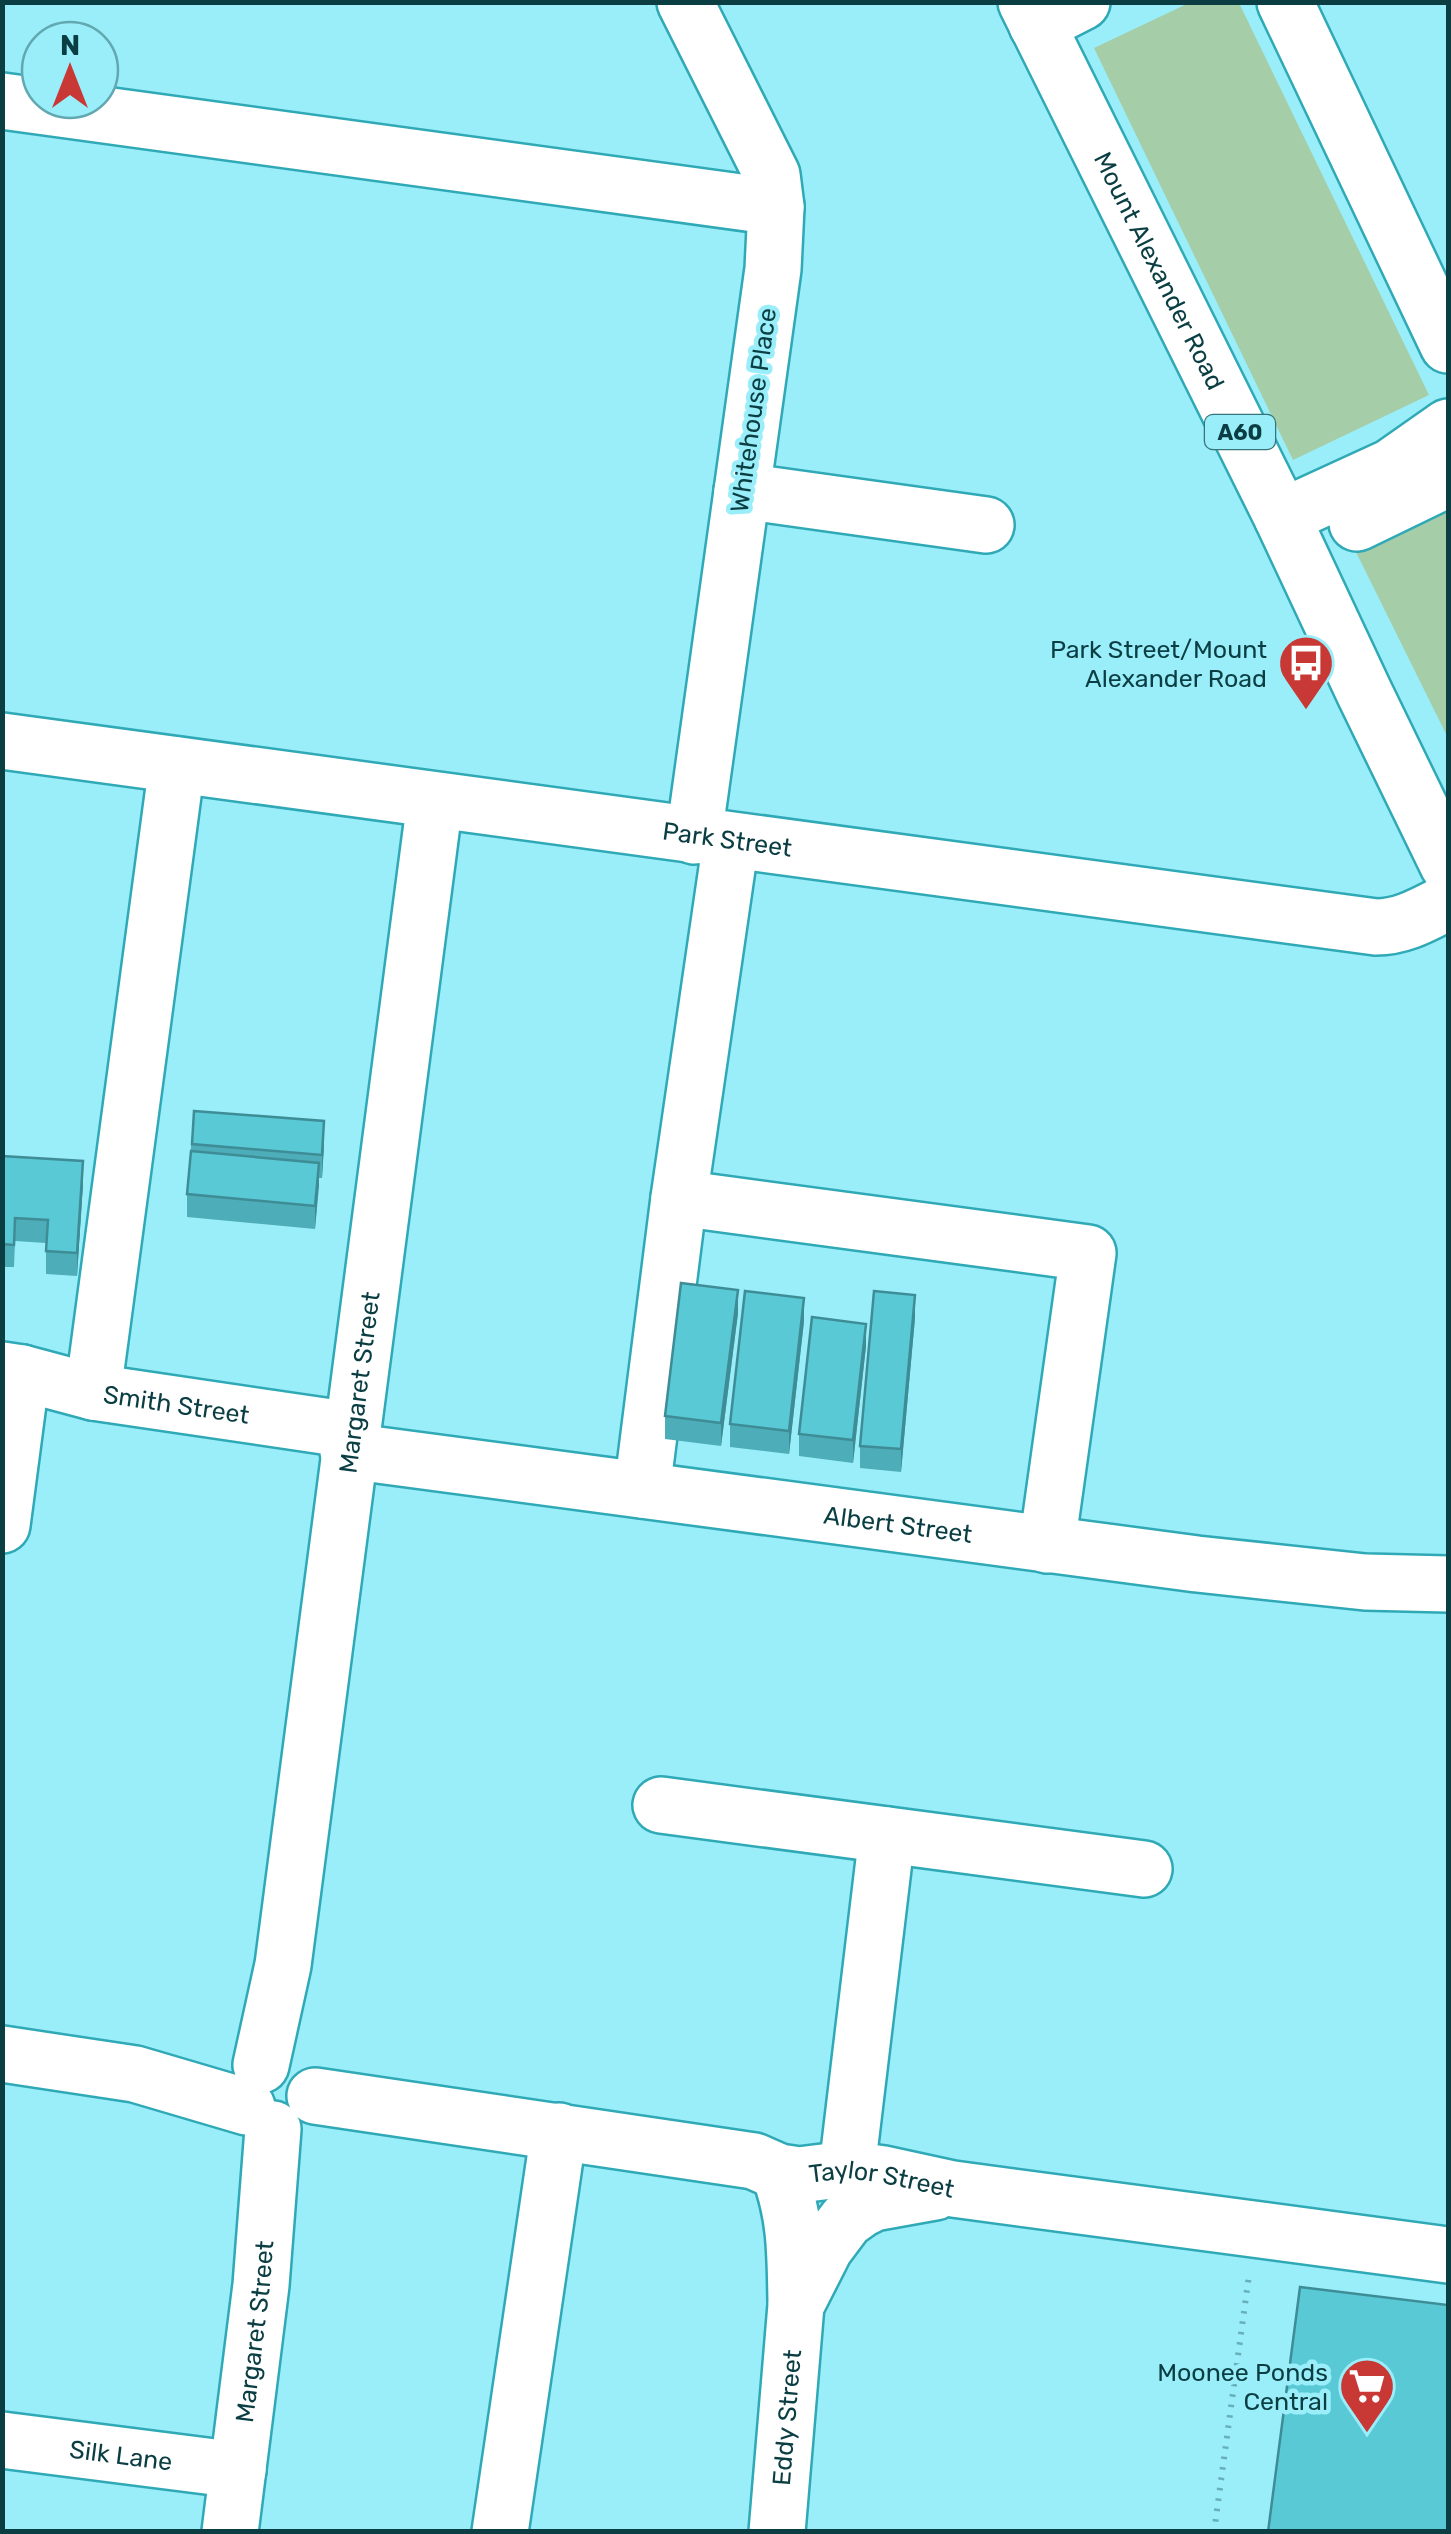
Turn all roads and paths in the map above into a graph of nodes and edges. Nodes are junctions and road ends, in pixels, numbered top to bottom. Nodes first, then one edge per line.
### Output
1 (685, 2) edge
2 (1285, 2) edge
3 (1048, 10) edge
4 (2, 101) edge
5 (776, 207) junction
6 (1448, 345) edge
7 (1448, 427) edge
8 (1448, 479) edge
9 (742, 491) junction
10 (986, 525) dead end
11 (1290, 534) junction
12 (2, 742) edge
13 (177, 765) junction
14 (435, 800) junction
15 (712, 838) junction
16 (1448, 865) edge
17 (1448, 902) edge
18 (679, 1198) junction
19 (12, 1371) edge
20 (93, 1392) junction
21 (350, 1440) junction
22 (642, 1490) junction
23 (2, 1525) edge
24 (1047, 1545) junction
25 (1448, 1584) edge
26 (661, 1805) dead end
27 (887, 1835) junction
28 (1144, 1869) dead end
29 (2, 2054) edge
30 (273, 2089) junction
31 (559, 2132) junction
32 (848, 2169) junction
33 (778, 2172) junction
34 (953, 2189) junction
35 (1255, 2230) junction
36 (1448, 2255) edge
37 (796, 2305) junction
38 (2, 2440) edge
39 (238, 2470) junction
40 (230, 2532) edge
41 (500, 2532) edge
42 (777, 2532) edge
43 (1214, 2532) edge

1 - 5 street, Whitehouse Place
2 - 6 street
3 - 11 street, Mount Alexander Road / A60
4 - 5 street
5 - 9 street, Whitehouse Place
7 - 11 street
8 - 11 street
9 - 10 street
9 - 15 street, Whitehouse Place
11 - 16 street, Mount Alexander Road / A60
12 - 13 street, Park Street
13 - 14 street, Park Street
13 - 20 street
14 - 15 street, Park Street
14 - 21 street, Margaret Street
15 - 17 street, Park Street
15 - 18 street, Whitehouse Place
18 - 22 street, Whitehouse Place
18 - 24 street
19 - 20 street, Smith Street
19 - 23 street
20 - 21 street, Smith Street
21 - 22 street, Albert Street
21 - 30 street, Margaret Street
22 - 24 street, Albert Street
24 - 25 street, Albert Street
26 - 27 street
27 - 28 street
27 - 32 street
29 - 30 street, Taylor Street
30 - 31 street, Taylor Street
30 - 39 street, Margaret Street
31 - 33 street, Taylor Street
31 - 41 street
32 - 33 street, Taylor Street
32 - 34 street, Taylor Street
33 - 37 street, Eddy Street
34 - 35 street, Taylor Street
34 - 37 street, Eddy Street
35 - 36 street, Taylor Street
35 - 43 path
37 - 42 street, Eddy Street
38 - 39 street, Silk Lane
39 - 40 street, Margaret Street

